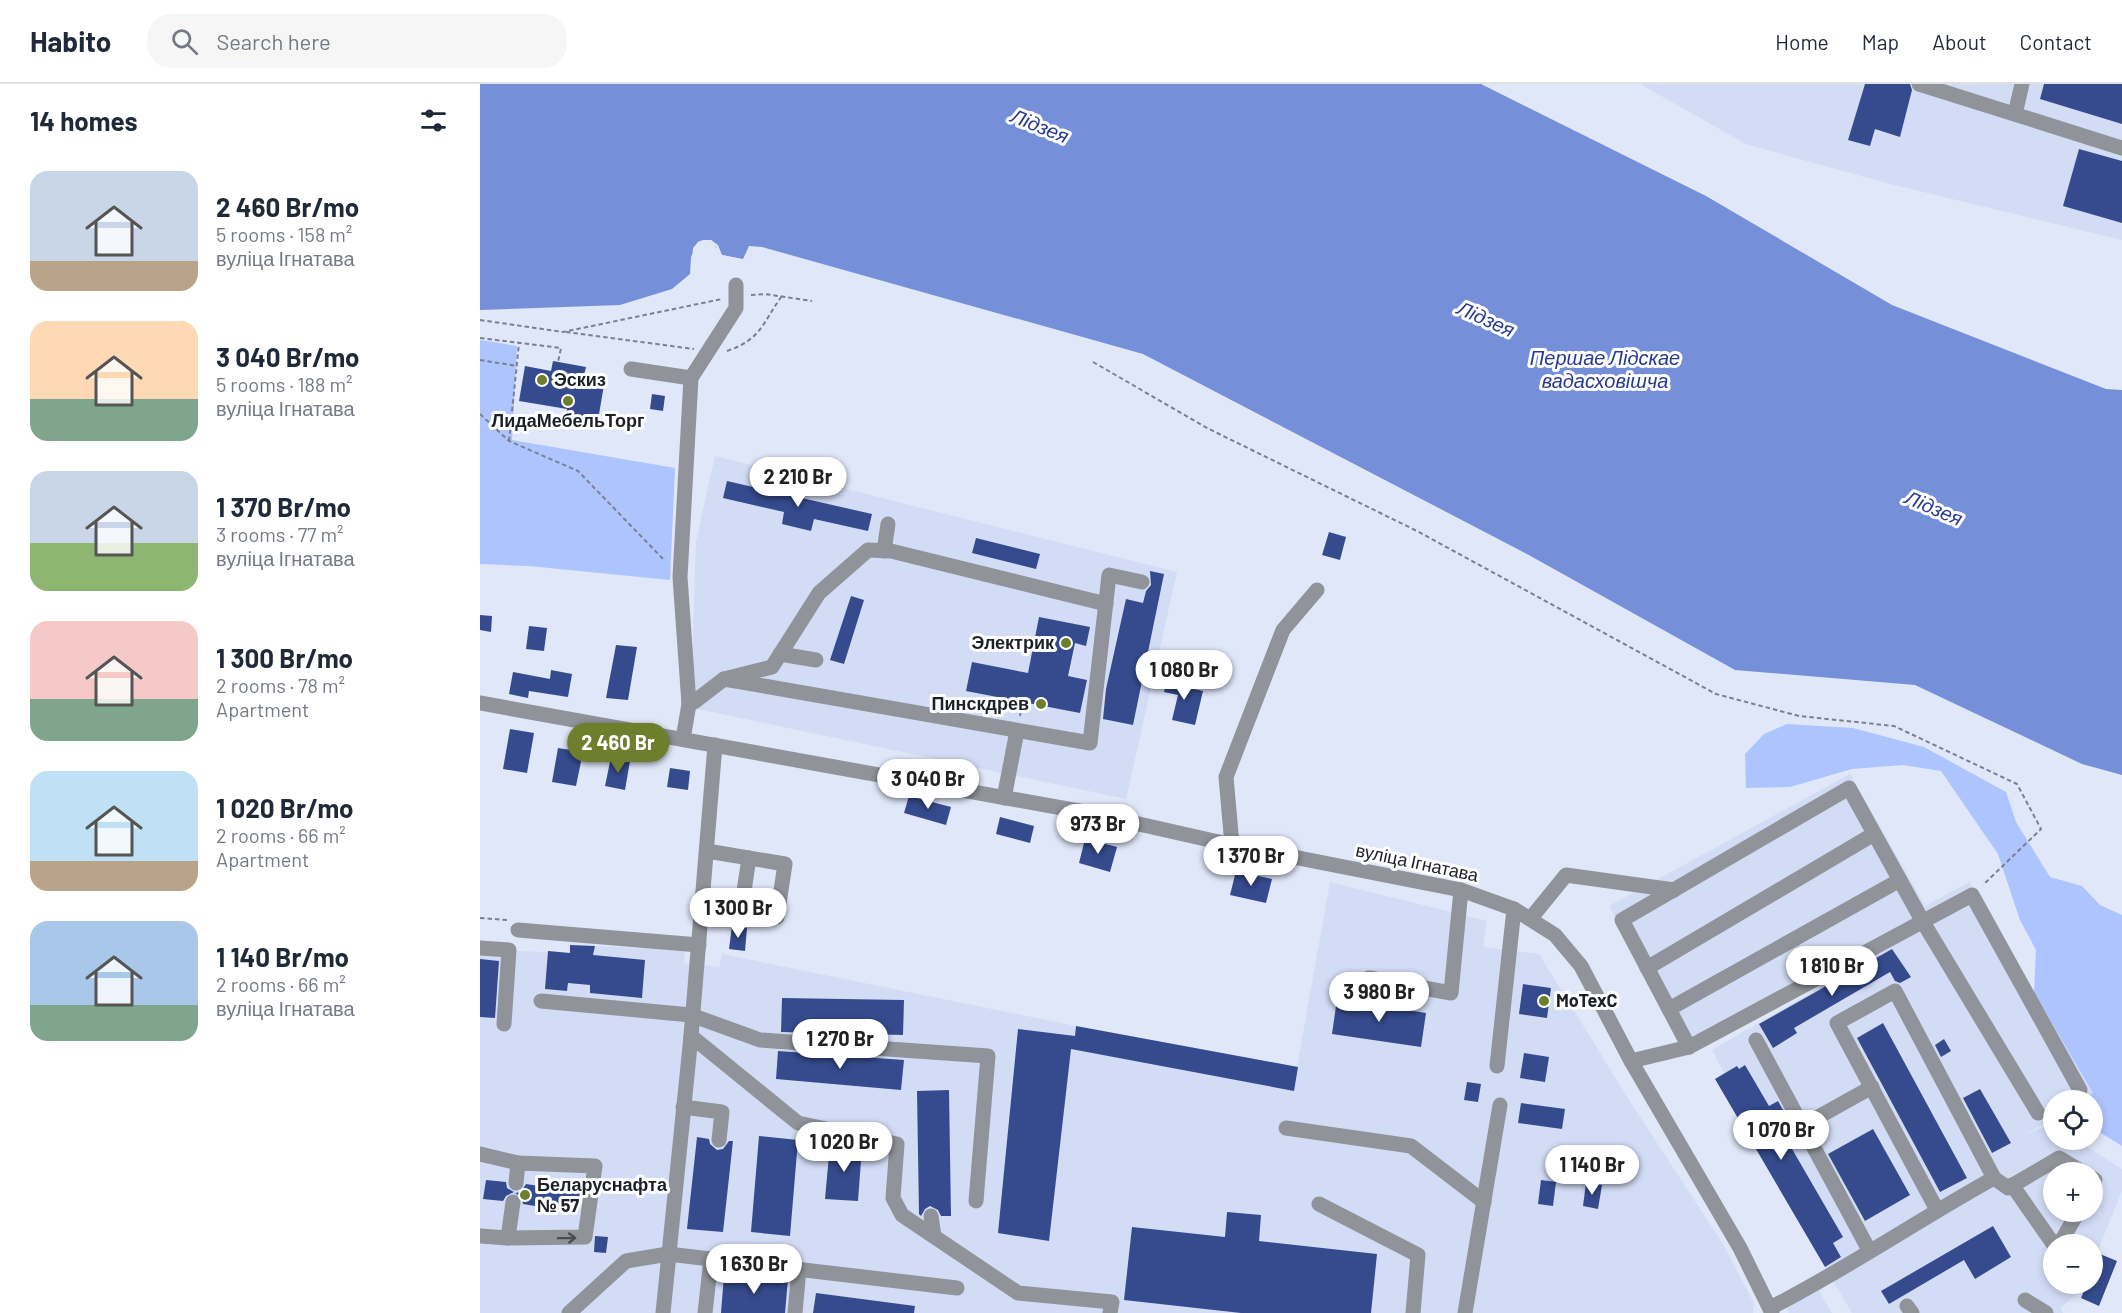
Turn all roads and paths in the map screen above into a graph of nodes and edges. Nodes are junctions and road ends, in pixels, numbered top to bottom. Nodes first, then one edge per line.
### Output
1 (1919, 84) edge
2 (2022, 84) edge
3 (2015, 114) junction
4 (2122, 148) edge
5 (736, 291) junction
6 (782, 296) junction
7 (812, 301) dead end
8 (480, 320) edge
9 (560, 331) junction
10 (480, 338) edge
11 (519, 343) junction
12 (709, 351) junction
13 (480, 360) edge
14 (558, 362) dead end
15 (1093, 362) dead end
16 (517, 366) junction
17 (632, 369) dead end
18 (691, 378) junction
19 (480, 414) edge
20 (509, 441) junction
21 (888, 524) dead end
22 (884, 551) junction
23 (680, 577) junction
24 (1142, 582) dead end
25 (1317, 590) dead end
26 (1106, 604) junction
27 (780, 654) junction
28 (816, 660) dead end
29 (724, 679) junction
30 (480, 703) edge
31 (688, 704) junction
32 (1017, 730) junction
33 (683, 739) junction
34 (715, 745) junction
35 (1004, 798) junction
36 (1874, 834) junction
37 (1232, 845) junction
38 (706, 851) junction
39 (750, 858) junction
40 (1900, 880) junction
41 (1461, 890) junction
42 (1674, 890) junction
43 (1972, 896) junction
44 (702, 905) junction
45 (1514, 909) junction
46 (741, 911) junction
47 (1531, 918) junction
48 (1923, 922) junction
49 (518, 930) dead end
50 (699, 945) junction
51 (480, 948) edge
52 (1647, 968) junction
53 (1369, 978) dead end
54 (541, 1001) dead end
55 (1669, 1009) junction
56 (690, 1015) junction
57 (504, 1024) dead end
58 (691, 1036) junction
59 (1756, 1040) dead end
60 (1689, 1047) junction
61 (1631, 1061) junction
62 (1497, 1066) dead end
63 (1872, 1087) junction
64 (2080, 1090) dead end
65 (1500, 1105) dead end
66 (683, 1107) junction
67 (2037, 1113) dead end
68 (1802, 1126) junction
69 (1286, 1128) dead end
70 (719, 1140) dead end
71 (480, 1154) edge
72 (2051, 1162) edge
73 (2065, 1162) edge
74 (518, 1163) junction
75 (2043, 1167) edge
76 (1994, 1178) junction
77 (516, 1183) dead end
78 (2012, 1185) junction
79 (976, 1200) dead end
80 (513, 1202) dead end
81 (1484, 1202) junction
82 (1319, 1204) dead end
83 (1937, 1210) junction
84 (931, 1216) dead end
85 (2046, 1234) edge
86 (480, 1236) edge
87 (934, 1236) junction
88 (508, 1238) junction
89 (1869, 1250) junction
90 (668, 1254) junction
91 (711, 1259) junction
92 (799, 1269) junction
93 (957, 1288) dead end
94 (2025, 1300) dead end
95 (1771, 1310) edge
96 (568, 1313) edge
97 (663, 1313) edge
98 (705, 1313) edge
99 (795, 1313) edge
100 (1110, 1313) edge
101 (1413, 1313) edge
102 (1465, 1313) edge
103 (2046, 1313) edge

1 - 3 street
2 - 3 street
3 - 4 street
5 - 6 path
5 - 9 path
5 - 12 street
6 - 7 path
6 - 12 path
8 - 9 path
9 - 12 path
10 - 11 path
11 - 14 path
11 - 16 path
12 - 18 street
13 - 16 path
15 - 43 path
16 - 20 path
17 - 18 street
18 - 23 street
19 - 20 path
20 - 23 path
21 - 22 street
22 - 26 street
22 - 27 street
23 - 31 street
24 - 26 street
25 - 37 street
26 - 32 street
27 - 28 street
27 - 29 street
29 - 31 street
29 - 32 street
30 - 33 street, вуліца Ігнатава
31 - 33 street
32 - 35 street
33 - 34 street, вуліца Ігнатава
34 - 35 street, вуліца Ігнатава
34 - 38 street
35 - 37 street, вуліца Ігнатава
36 - 40 street
36 - 42 street
36 - 52 street
37 - 41 street, вуліца Ігнатава
38 - 39 street
38 - 44 street
39 - 46 street
39 - 46 street
40 - 48 street
40 - 55 street
41 - 45 street, вуліца Ігнатава
41 - 53 street
42 - 47 street
42 - 52 street
43 - 48 street
43 - 64 street
44 - 46 street
44 - 50 street
45 - 47 street, вуліца Ігнатава
45 - 62 street
47 - 61 street, вуліца Ігнатава
48 - 60 street
48 - 67 street
49 - 50 street
50 - 56 street
51 - 57 street
52 - 55 street
54 - 56 street
55 - 60 street
56 - 58 street
56 - 79 street
58 - 66 street
58 - 87 street
59 - 68 street
60 - 61 street
61 - 95 street, вуліца Ігнатава
63 - 68 street
63 - 76 street
63 - 83 street
65 - 81 street
66 - 70 street
66 - 90 street
68 - 89 street
69 - 81 street
71 - 74 street
72 - 73 street
74 - 77 street
88 -> 74 street
75 - 78 street
76 - 78 street
76 - 83 street
78 - 85 street
80 - 88 street
81 - 102 street
82 - 101 street
83 - 89 street
84 - 87 street
86 - 88 street
87 - 100 street
89 - 95 street
90 - 91 street
90 - 96 street
90 - 97 street
91 - 92 street
91 - 98 street
92 - 93 street
92 - 99 street
94 - 103 street

